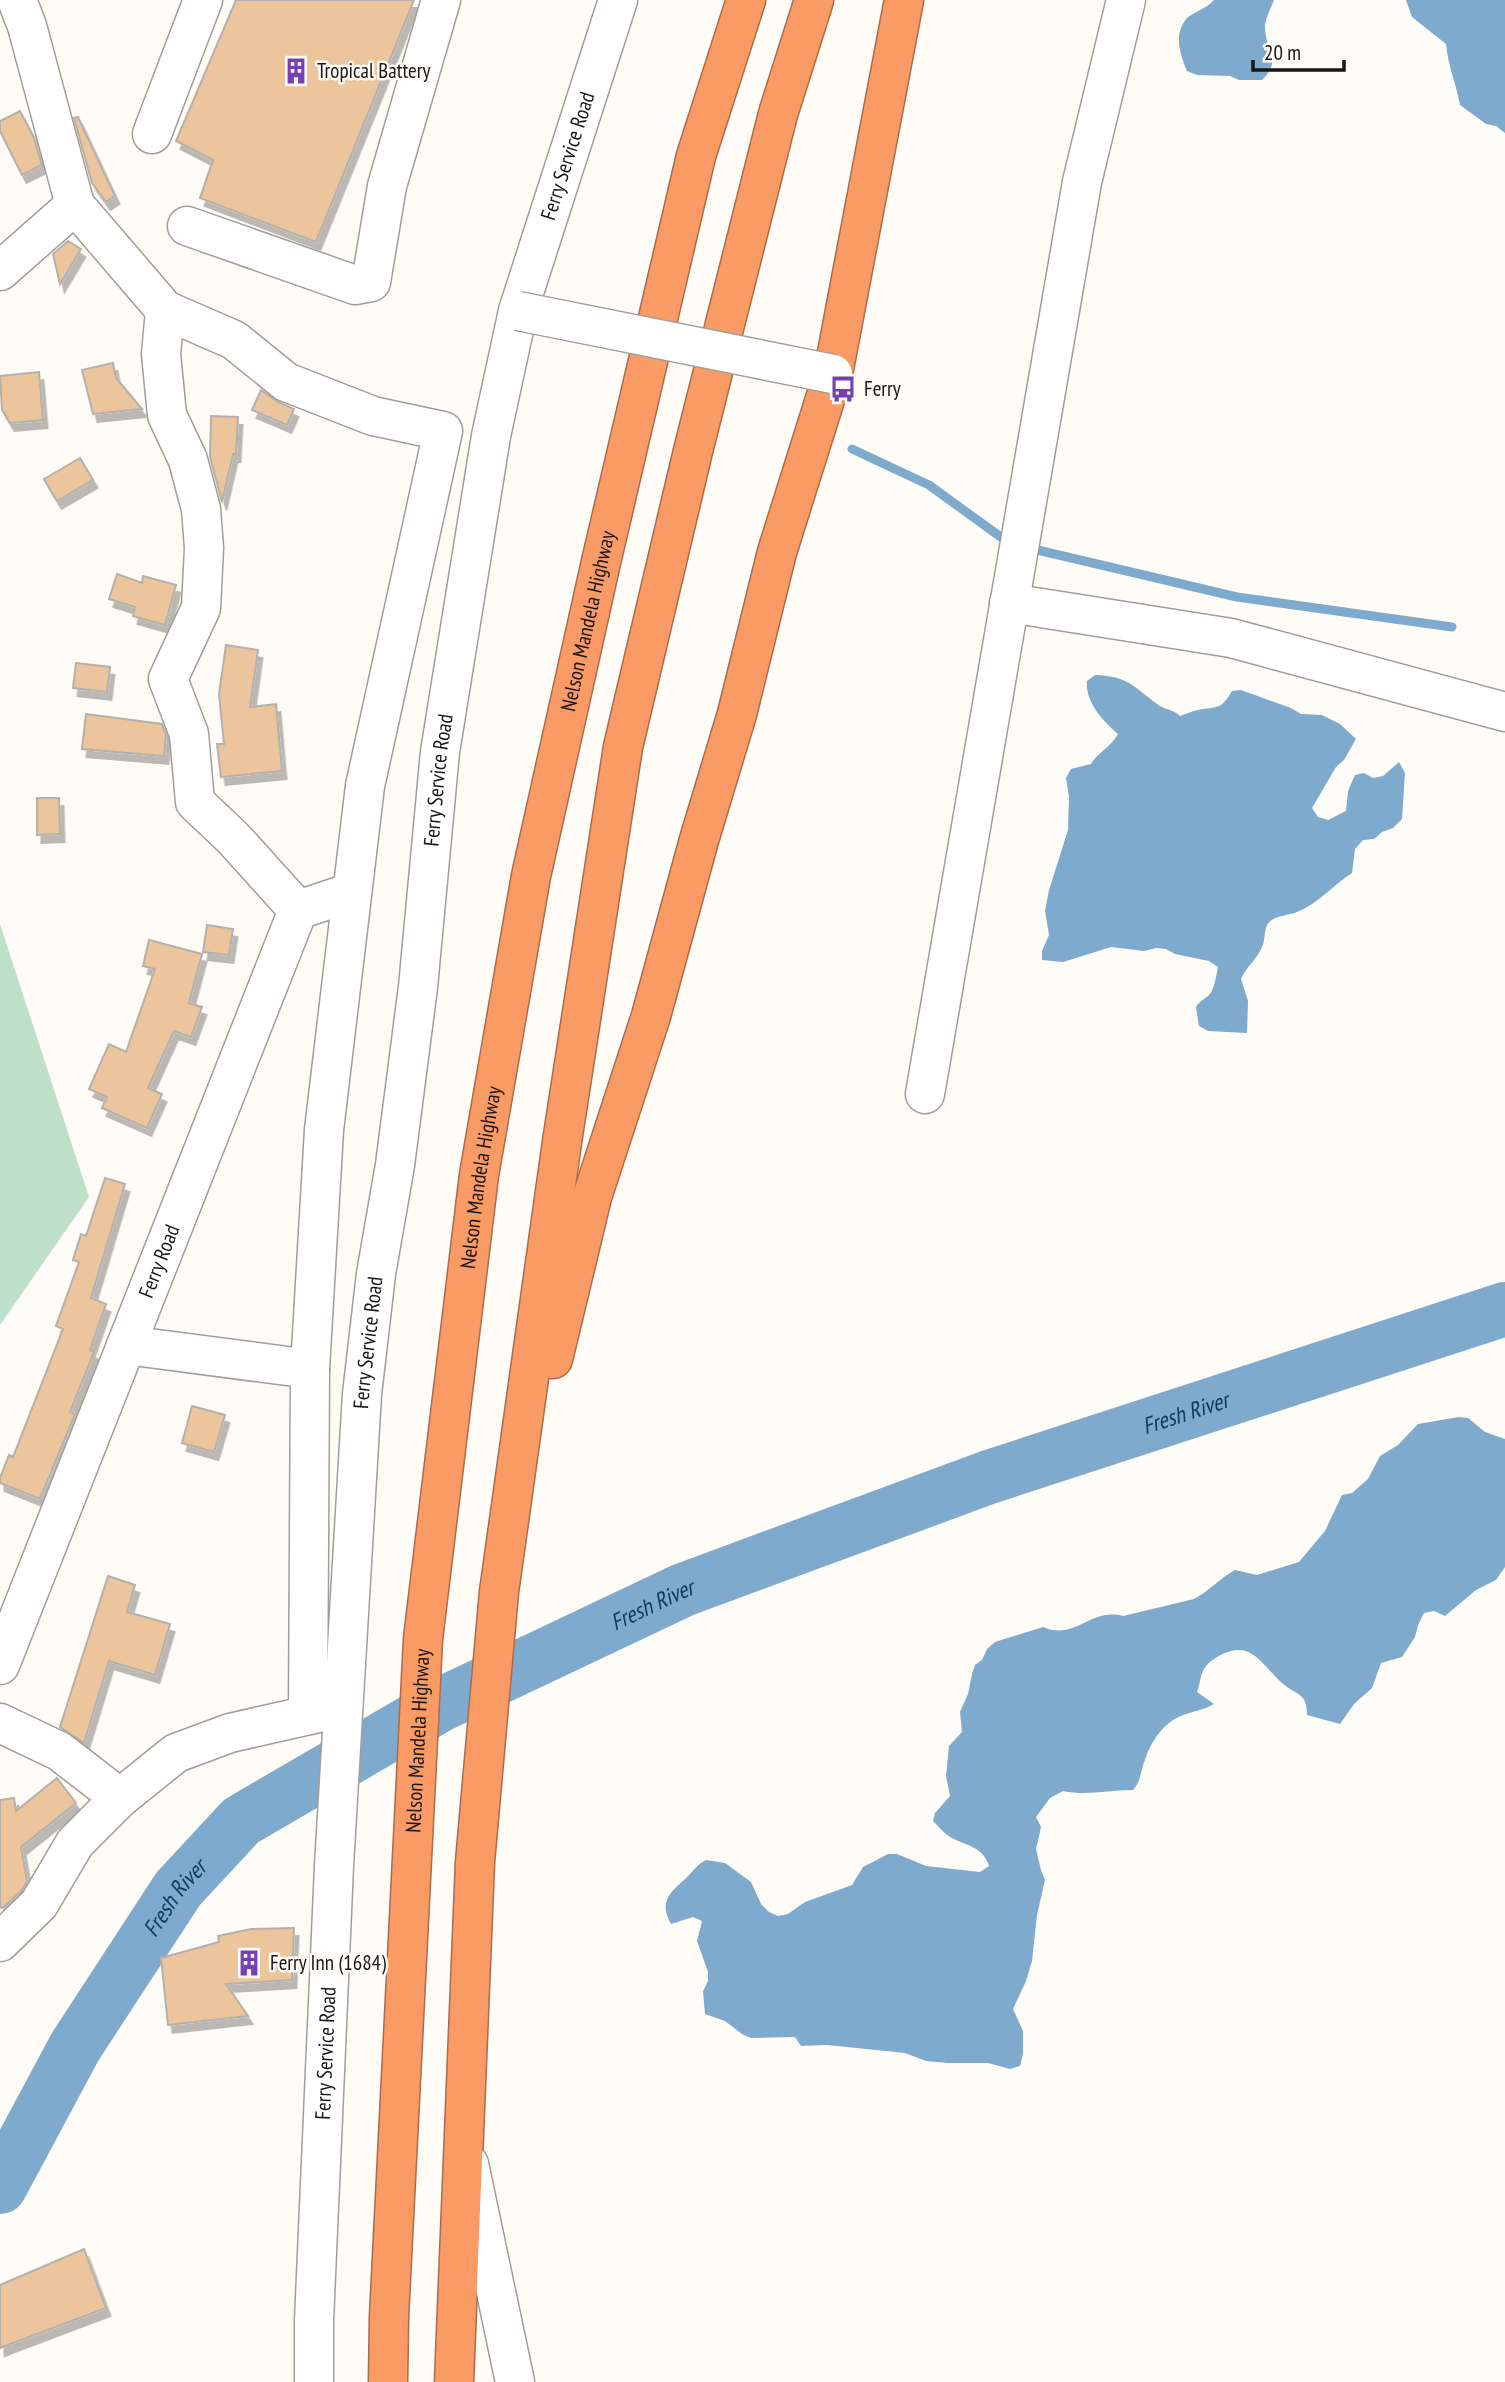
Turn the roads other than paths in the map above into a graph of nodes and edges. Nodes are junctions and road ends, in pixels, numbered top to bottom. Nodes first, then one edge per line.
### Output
1 (17, 0) edge
2 (203, 0) edge
3 (441, 0) edge
4 (618, 0) edge
5 (746, 0) edge
6 (814, 0) edge
7 (904, 0) edge
8 (1126, 0) edge
9 (152, 134) dead end
10 (75, 205) junction
11 (187, 226) dead end
12 (0, 271) edge
13 (165, 310) junction
14 (518, 311) junction
15 (833, 374) junction
16 (1010, 603) junction
17 (1505, 712) edge
18 (352, 892) junction
19 (298, 910) junction
20 (925, 1094) dead end
21 (126, 1345) junction
22 (310, 1369) junction
23 (509, 1511) junction
24 (0, 1665) edge
25 (326, 1712) junction
26 (0, 1723) edge
27 (120, 1798) junction
28 (0, 1942) edge
29 (464, 2142) junction
30 (314, 2382) edge
31 (388, 2382) edge
32 (454, 2382) edge
33 (515, 2382) edge

1 - 10 street
2 - 9 street
3 - 11 street
4 - 14 street, Ferry Service Road
5 - 31 highway, Nelson Mandela Highway
6 - 23 highway
7 - 15 highway
8 - 16 street
10 - 12 street
10 - 13 street
13 - 18 street
13 - 19 street
14 - 15 street, bridge
14 - 25 street, Ferry Service Road
15 - 23 highway
16 - 17 street
16 - 20 street
18 - 19 street
18 - 22 street
19 - 21 street, Ferry Road
21 - 22 street
21 - 24 street, Ferry Road
22 - 25 street
23 - 29 highway
25 - 27 street
25 - 30 street, Ferry Service Road
26 - 27 street
27 - 28 street
29 - 32 highway
29 - 33 street

